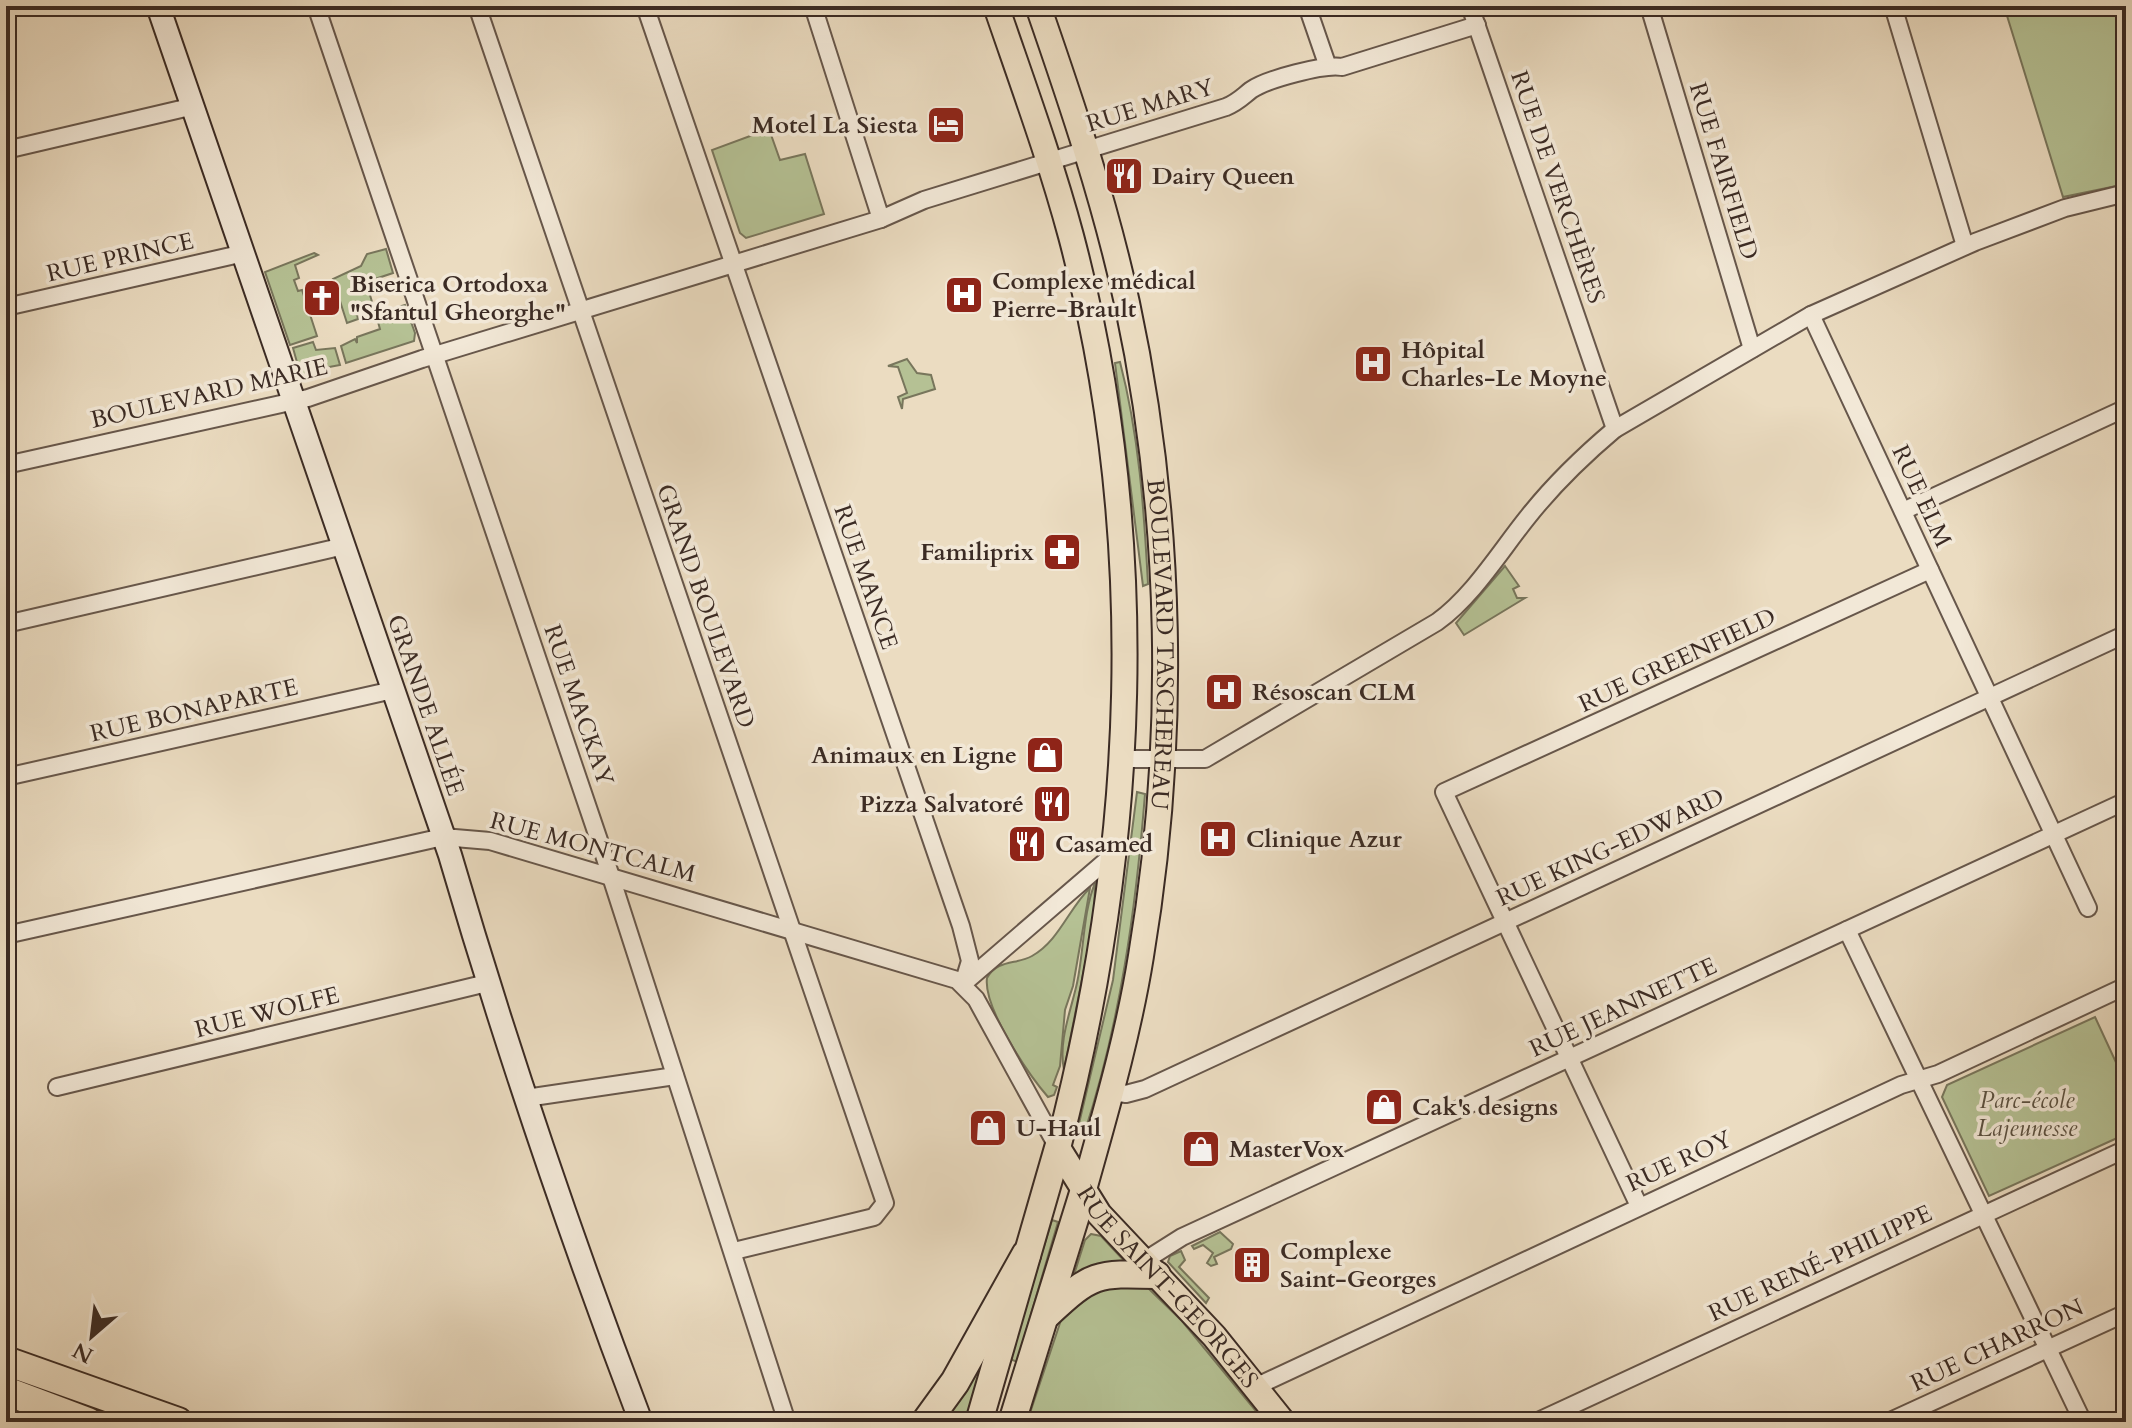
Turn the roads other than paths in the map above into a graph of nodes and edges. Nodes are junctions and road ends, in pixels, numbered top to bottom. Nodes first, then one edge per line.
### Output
1 (158, 6) edge
2 (316, 6) edge
3 (477, 6) edge
4 (645, 6) edge
5 (813, 6) edge
6 (996, 6) edge
7 (1038, 6) edge
8 (1307, 6) edge
9 (1470, 6) edge
10 (1649, 6) edge
11 (1893, 6) edge
12 (1477, 25) junction
13 (1327, 64) junction
14 (194, 106) junction
15 (6, 150) edge
16 (1086, 150) junction
17 (1049, 162) junction
18 (2126, 193) edge
19 (881, 219) junction
20 (1965, 246) junction
21 (244, 253) junction
22 (735, 264) junction
23 (6, 307) edge
24 (582, 312) junction
25 (1811, 315) junction
26 (1752, 349) junction
27 (435, 355) junction
28 (294, 400) junction
29 (2126, 408) edge
30 (1615, 429) junction
31 (6, 465) edge
32 (1903, 511) junction
33 (344, 546) junction
34 (1930, 570) junction
35 (6, 624) edge
36 (2126, 634) edge
37 (393, 690) junction
38 (1990, 697) junction
39 (1123, 759) junction
40 (1163, 761) junction
41 (6, 777) edge
42 (2126, 801) edge
43 (2052, 835) junction
44 (443, 837) junction
45 (1116, 852) junction
46 (610, 874) junction
47 (2088, 908) dead end
48 (1506, 922) junction
49 (791, 929) junction
50 (1847, 930) junction
51 (6, 935) edge
52 (487, 983) junction
53 (963, 984) junction
54 (2126, 986) edge
55 (1569, 1059) junction
56 (675, 1076) junction
57 (1920, 1078) junction
58 (57, 1087) dead end
59 (1112, 1092) junction
60 (526, 1098) junction
61 (1058, 1148) junction
62 (2126, 1149) edge
63 (1083, 1193) junction
64 (1639, 1206) junction
65 (1984, 1214) junction
66 (734, 1251) junction
67 (1026, 1255) junction
68 (1150, 1268) junction
69 (2126, 1313) edge
70 (1047, 1315) junction
71 (2048, 1348) junction
72 (6, 1361) edge
73 (1255, 1387) junction
74 (6, 1391) edge
75 (172, 1420) edge
76 (88, 1422) edge
77 (198, 1422) edge
78 (641, 1422) edge
79 (787, 1422) edge
80 (926, 1422) edge
81 (979, 1422) edge
82 (1012, 1422) edge
83 (1283, 1422) edge
84 (1536, 1422) edge
85 (1888, 1422) edge
86 (2083, 1422) edge

1 - 14 main road, GRANDE ALLÉE
2 - 27 street, RUE MACKAY
3 - 24 street, GRAND BOULEVARD
4 - 22 street, RUE MANCE
5 - 19 street
6 - 17 main road, BOULEVARD TASCHEREAU
7 - 16 main road, BOULEVARD TASCHEREAU
8 - 13 street
9 - 12 street, RUE DE VERCHÈRES
10 - 26 street, RUE FAIRFIELD
11 - 20 street
12 - 13 street, RUE MARY
12 - 30 street, RUE DE VERCHÈRES
13 - 16 street, RUE MARY
14 - 15 street
14 - 21 main road, GRANDE ALLÉE
16 - 17 street, RUE MARY
16 - 40 main road, BOULEVARD TASCHEREAU
17 - 19 street, RUE MARY
17 - 39 main road, BOULEVARD TASCHEREAU
18 - 20 street
19 - 22 street, BOULEVARD MARIE
20 - 25 street
21 - 23 street, RUE PRINCE
21 - 28 main road, GRANDE ALLÉE
22 - 24 street, BOULEVARD MARIE
22 - 53 street, RUE MANCE
24 - 27 street, BOULEVARD MARIE
24 - 49 street, GRAND BOULEVARD
25 - 26 street
25 - 32 street, RUE ELM
26 - 30 street
27 - 28 street, BOULEVARD MARIE
27 - 46 street, RUE MACKAY
28 - 31 street, BOULEVARD MARIE
28 - 33 main road, GRANDE ALLÉE
29 - 32 street
30 - 40 street
32 - 34 street, RUE ELM
33 - 35 street
33 - 37 main road, GRANDE ALLÉE
34 - 38 street, RUE ELM
34 - 48 street, RUE GREENFIELD
36 - 38 street, RUE KING-EDWARD
37 - 41 street, RUE BONAPARTE
37 - 44 main road, GRANDE ALLÉE
38 - 43 street, RUE ELM
38 - 48 street, RUE KING-EDWARD
39 - 40 street
39 - 45 main road, BOULEVARD TASCHEREAU
40 - 59 main road, BOULEVARD TASCHEREAU
42 - 43 street, RUE JEANNETTE
43 - 47 street, RUE ELM
43 - 50 street, RUE JEANNETTE
44 - 46 street, RUE MONTCALM
44 - 51 street, RUE MONTCALM
44 - 52 main road, GRANDE ALLÉE
45 - 53 street
45 - 61 main road, BOULEVARD TASCHEREAU
46 - 49 street, RUE MONTCALM
46 - 56 street, RUE MACKAY
48 - 55 street
48 - 59 street, RUE KING-EDWARD
49 - 53 street, RUE MONTCALM
49 - 66 street, GRAND BOULEVARD
50 - 55 street, RUE JEANNETTE
50 - 57 street
52 - 58 street, RUE WOLFE
52 - 60 main road, GRANDE ALLÉE
53 - 61 street
54 - 57 street, RUE ROY
55 - 64 street
55 - 68 street, RUE JEANNETTE
56 - 60 street
56 - 66 street, RUE MACKAY
57 - 64 street, RUE ROY
57 - 65 street
59 - 63 main road, BOULEVARD TASCHEREAU
60 - 78 main road, GRANDE ALLÉE
61 - 63 main road, RUE SAINT-GEORGES
61 - 67 highway, BOULEVARD TASCHEREAU
62 - 65 street, RUE RENÉ-PHILIPPE
63 - 68 main road, RUE SAINT-GEORGES
63 - 70 highway, BOULEVARD TASCHEREAU
64 - 73 street, RUE ROY
65 - 71 street
65 - 84 street, RUE RENÉ-PHILIPPE
66 - 79 street, RUE MACKAY
67 - 80 highway
67 - 81 highway, BOULEVARD TASCHEREAU
68 - 70 highway
68 - 73 main road, RUE SAINT-GEORGES
69 - 71 street, RUE CHARRON
70 - 82 highway, BOULEVARD TASCHEREAU
71 - 85 street, RUE CHARRON
71 - 86 street
72 - 75 highway
73 - 83 main road, RUE SAINT-GEORGES
74 - 76 highway
75 - 77 highway

